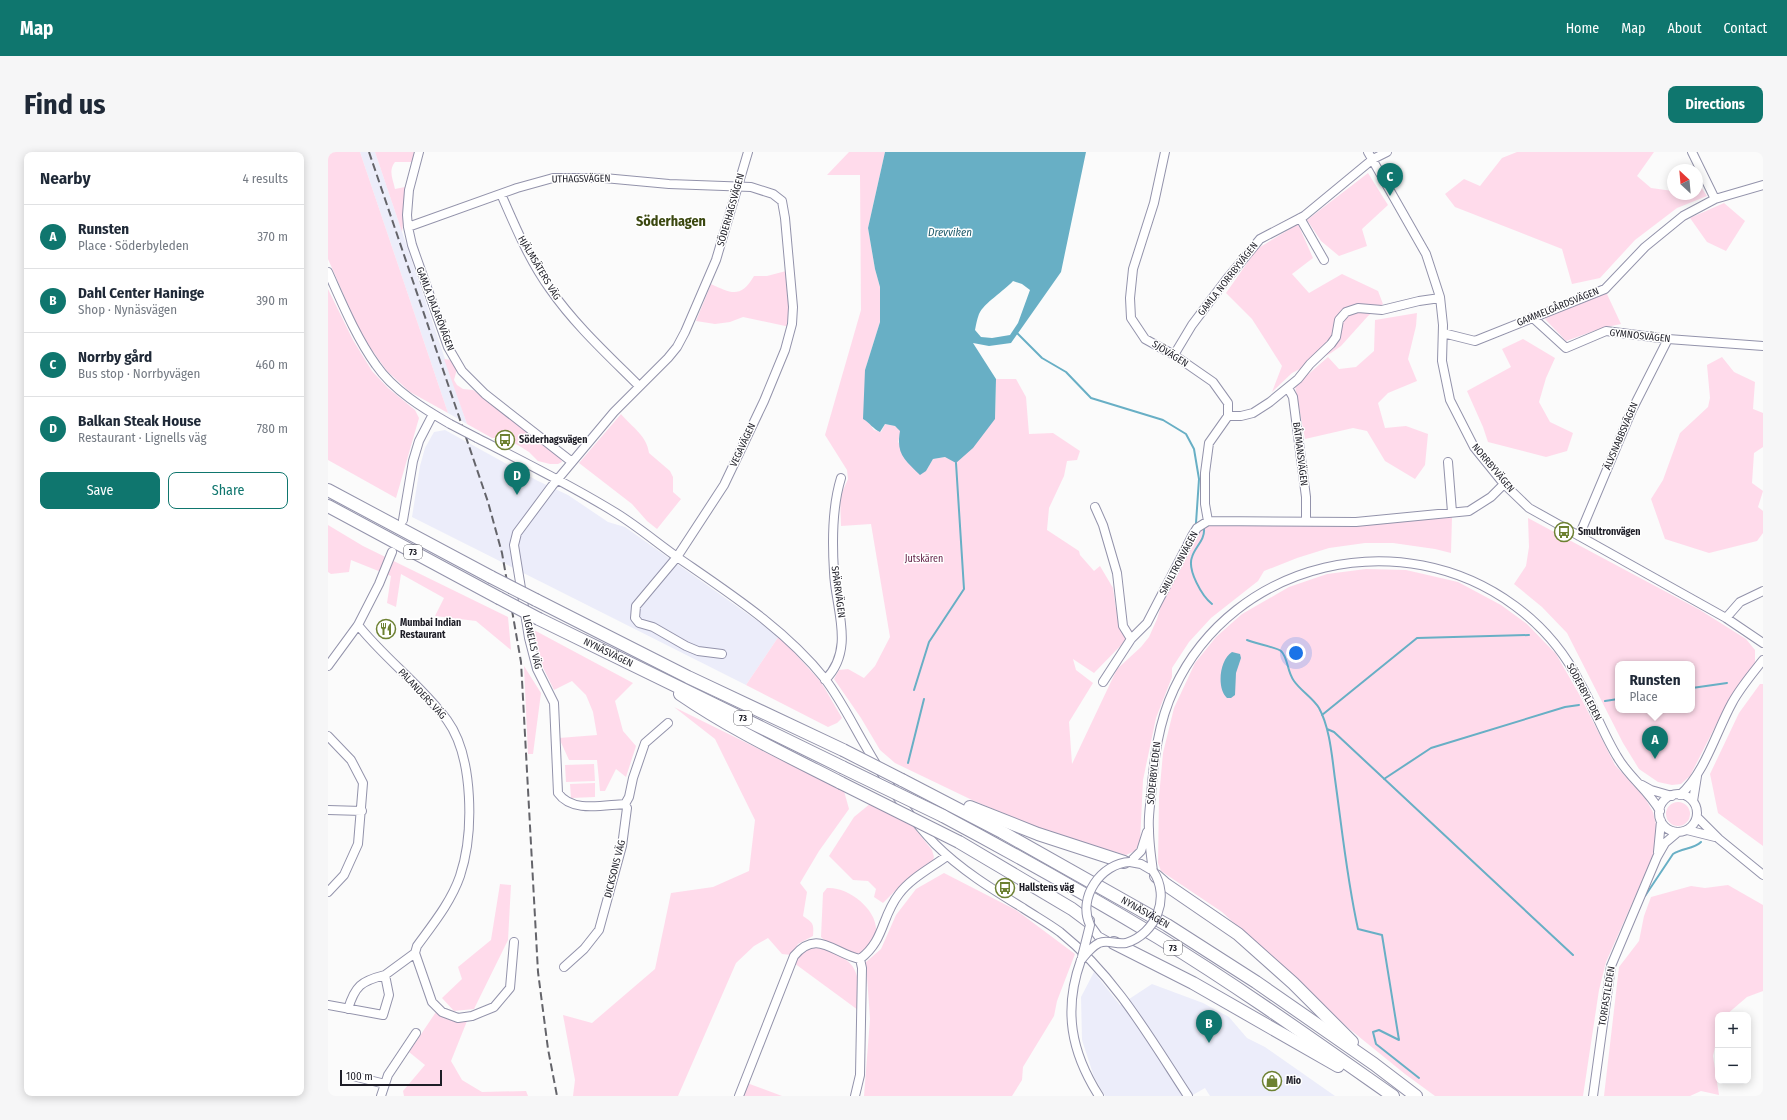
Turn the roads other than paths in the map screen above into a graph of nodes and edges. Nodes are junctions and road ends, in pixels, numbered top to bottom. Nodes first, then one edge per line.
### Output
1 (419, 152) edge
2 (748, 152) edge
3 (1165, 152) edge
4 (1387, 152) edge
5 (1692, 152) edge
6 (1371, 156) edge
7 (1763, 185) edge
8 (737, 188) junction
9 (501, 194) junction
10 (1715, 199) junction
11 (1300, 218) junction
12 (408, 227) junction
13 (1324, 260) dead end
14 (328, 272) edge
15 (1440, 298) junction
16 (1532, 317) junction
17 (1443, 333) junction
18 (1668, 339) junction
19 (1763, 346) edge
20 (1174, 355) junction
21 (639, 386) junction
22 (1288, 388) junction
23 (433, 414) junction
24 (1228, 416) junction
25 (572, 462) junction
26 (1448, 462) dead end
27 (841, 478) dead end
28 (558, 479) junction
29 (1504, 484) junction
30 (328, 490) edge
31 (328, 506) edge
32 (1096, 507) dead end
33 (1452, 512) junction
34 (403, 520) dead end
35 (1208, 520) junction
36 (1306, 521) junction
37 (1579, 536) junction
38 (392, 552) dead end
39 (677, 557) junction
40 (1763, 591) edge
41 (1726, 618) junction
42 (358, 625) junction
43 (1131, 639) junction
44 (1763, 643) edge
45 (722, 654) dead end
46 (1763, 660) edge
47 (328, 666) edge
48 (643, 669) junction
49 (825, 680) junction
50 (1103, 682) dead end
51 (668, 723) dead end
52 (328, 736) edge
53 (1698, 773) junction
54 (1636, 782) junction
55 (1676, 795) junction
56 (939, 797) junction
57 (1693, 801) junction
58 (625, 804) junction
59 (328, 810) edge
60 (1660, 811) junction
61 (362, 812) junction
62 (1697, 817) junction
63 (1661, 821) junction
64 (1148, 829) junction
65 (1687, 830) junction
66 (1678, 832) junction
67 (1719, 839) junction
68 (947, 856) junction
69 (1657, 857) junction
70 (1127, 862) junction
71 (1154, 874) junction
72 (1763, 875) edge
73 (328, 892) edge
74 (1089, 923) junction
75 (514, 942) dead end
76 (1111, 942) junction
77 (415, 953) junction
78 (860, 959) junction
79 (1081, 960) junction
80 (564, 967) dead end
81 (385, 975) junction
82 (328, 1005) edge
83 (348, 1009) junction
84 (416, 1033) dead end
85 (1374, 1064) junction
86 (353, 1076) dead end
87 (385, 1084) junction
88 (381, 1096) edge
89 (739, 1096) edge
90 (855, 1096) edge
91 (1099, 1096) edge
92 (1188, 1096) edge
93 (1391, 1096) edge
94 (1416, 1096) edge
95 (1593, 1096) edge

1 - 12 street, GAMLA DALARÖVÄGEN
2 - 8 street, SÖDERHAGSVÄGEN
3 - 20 street, SJÖVÄGEN
4 - 6 street, GAMLA NORRBYVÄGEN
5 - 10 street
6 - 11 street, GAMLA NORRBYVÄGEN
6 - 15 street, NORRBYVÄGEN
7 - 10 street, GAMMELGÅRDSVÄGEN
8 - 9 street, UTHAGSVÄGEN
8 - 21 street, SÖDERHAGSVÄGEN
8 - 39 street, VEGAVÄGEN
9 - 12 street, UTHAGSVÄGEN
9 - 21 street, HJÄLMSÄTERS VÄG
10 - 16 street, GAMMELGÅRDSVÄGEN
11 - 13 street
11 - 20 street, GAMLA NORRBYVÄGEN
12 - 25 street, GAMLA DALARÖVÄGEN
14 - 23 street
15 - 17 street, NORRBYVÄGEN
15 - 22 street
16 - 17 street, GAMMELGÅRDSVÄGEN
16 - 18 street, GYMNOSVÄGEN
17 - 29 street, NORRBYVÄGEN
18 - 19 street, GYMNOSVÄGEN
18 - 37 street, ÄLVSNABBSVÄGEN
20 - 24 street, SJÖVÄGEN
21 - 25 street, SÖDERHAGSVÄGEN
22 - 24 street
22 - 36 street, BÅTMANSVÄGEN
23 - 28 street, bridge
23 - 34 street
24 - 35 street
25 - 28 street, SÖDERHAGSVÄGEN
26 - 33 street
27 - 49 street, SPÄRRVÄGEN
28 - 39 street
28 - 58 street, LIGNELLS VÄG
29 - 33 street
29 - 37 street, NORRBYVÄGEN
30 - 56 highway, NYNÄSVÄGEN / 73, bridge
31 - 48 highway, NYNÄSVÄGEN / 73, bridge
32 - 43 street
33 - 36 street
35 - 36 street
35 - 43 street, SMULTRONVÄGEN
37 - 41 street, NORRBYVÄGEN
38 - 42 street
39 - 45 street, VEGAVÄGEN
39 - 49 street
40 - 41 street
41 - 44 street, NORRBYVÄGEN
42 - 47 street
42 - 77 street, PALANDERS VÄG
43 - 50 street, SMULTRONVÄGEN
46 - 53 street
48 - 74 highway, bridge
48 - 93 highway, NYNÄSVÄGEN / 73, bridge
49 - 68 street
51 - 58 street, DICKSONS VÄG
52 - 61 street
53 - 55 street
53 - 57 street
54 - 55 street, SÖDERBYLEDEN
54 - 60 street, SÖDERBYLEDEN
54 - 64 street, SÖDERBYLEDEN
55 - 57 street
55 - 60 street
56 - 70 highway
56 - 85 highway, NYNÄSVÄGEN / 73
57 - 62 street
58 - 80 street, DICKSONS VÄG
59 - 61 street
60 - 63 street
61 - 73 street
62 - 65 street
62 - 67 street
63 - 66 street
63 - 69 street, TORFASTLEDEN
64 - 70 street, SÖDERBYLEDEN
64 - 71 street, SÖDERBYLEDEN
65 - 66 street
65 - 67 street
66 - 69 street, TORFASTLEDEN
67 - 72 street
68 - 78 street
68 - 92 street
69 - 95 street, TORFASTLEDEN
70 - 71 street
70 - 74 street, bridge
71 - 76 street, bridge
71 - 85 highway
74 - 76 street
74 - 79 street, bridge
75 - 77 street
76 - 79 street, bridge
76 - 93 highway
77 - 81 street, PALANDERS VÄG
78 - 89 street
78 - 90 street
79 - 91 street
81 - 83 street, PALANDERS VÄG
81 - 83 street
82 - 83 street
84 - 87 street
85 - 94 highway, NYNÄSVÄGEN / 73
86 - 87 street
87 - 88 street

